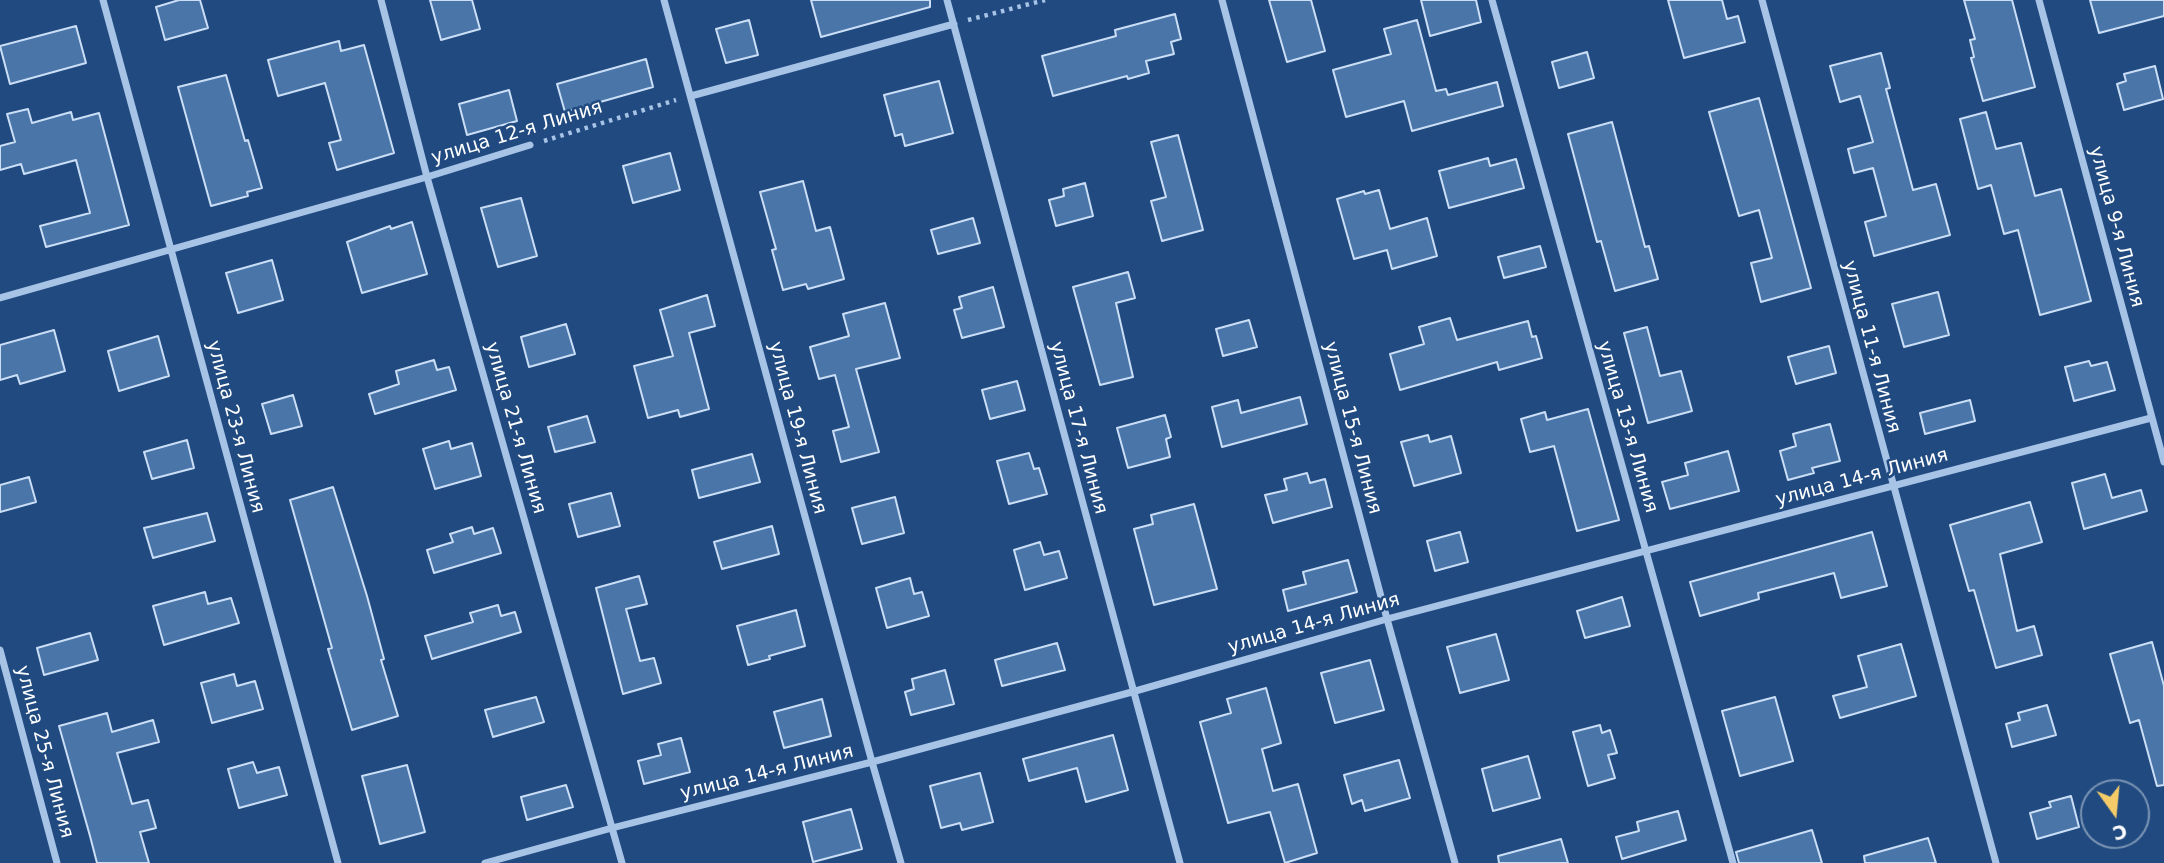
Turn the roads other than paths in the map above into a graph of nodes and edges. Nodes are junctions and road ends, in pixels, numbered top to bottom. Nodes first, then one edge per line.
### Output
1 (103, 0) edge
2 (381, 0) edge
3 (664, 0) edge
4 (947, 0) edge
5 (1222, 0) edge
6 (1492, 0) edge
7 (1762, 0) edge
8 (2039, 0) edge
9 (954, 24) junction
10 (691, 96) junction
11 (530, 145) road end
12 (427, 177) junction
13 (170, 250) junction
14 (0, 298) edge
15 (2151, 418) junction
16 (2164, 462) edge
17 (1892, 486) junction
18 (1645, 551) junction
19 (1387, 620) junction
20 (0, 650) edge
21 (1132, 692) junction
22 (872, 762) junction
23 (612, 828) junction
24 (57, 863) edge
25 (338, 863) edge
26 (485, 863) edge
27 (622, 863) edge
28 (901, 863) edge
29 (1180, 863) edge
30 (1455, 863) edge
31 (1733, 863) edge
32 (1996, 863) edge

1 - 13 street, улица 23-я Линия
2 - 12 street, улица 21-я Линия
3 - 10 street, улица 19-я Линия
4 - 9 street, улица 17-я Линия
5 - 19 street, улица 15-я Линия
6 - 18 street, улица 13-я Линия
7 - 17 street, улица 11-я Линия
8 - 15 street, улица 9-я Линия
9 - 10 street
9 - 21 street, улица 17-я Линия
10 - 22 street, улица 19-я Линия
11 - 12 street, улица 12-я Линия
12 - 13 street, улица 12-я Линия
12 - 23 street, улица 21-я Линия
13 - 14 street, улица 12-я Линия
13 - 25 street, улица 23-я Линия
15 - 16 street, улица 9-я Линия
15 - 17 street, улица 14-я Линия
17 - 18 street, улица 14-я Линия
17 - 32 street, улица 11-я Линия
18 - 19 street, улица 14-я Линия
18 - 31 street, улица 13-я Линия
19 - 21 street, улица 14-я Линия
19 - 30 street, улица 15-я Линия
20 - 24 street, улица 25-я Линия
21 - 22 street, улица 14-я Линия
21 - 29 street, улица 17-я Линия
22 - 23 street, улица 14-я Линия
22 - 28 street, улица 19-я Линия
23 - 26 street, улица 14-я Линия
23 - 27 street, улица 21-я Линия

